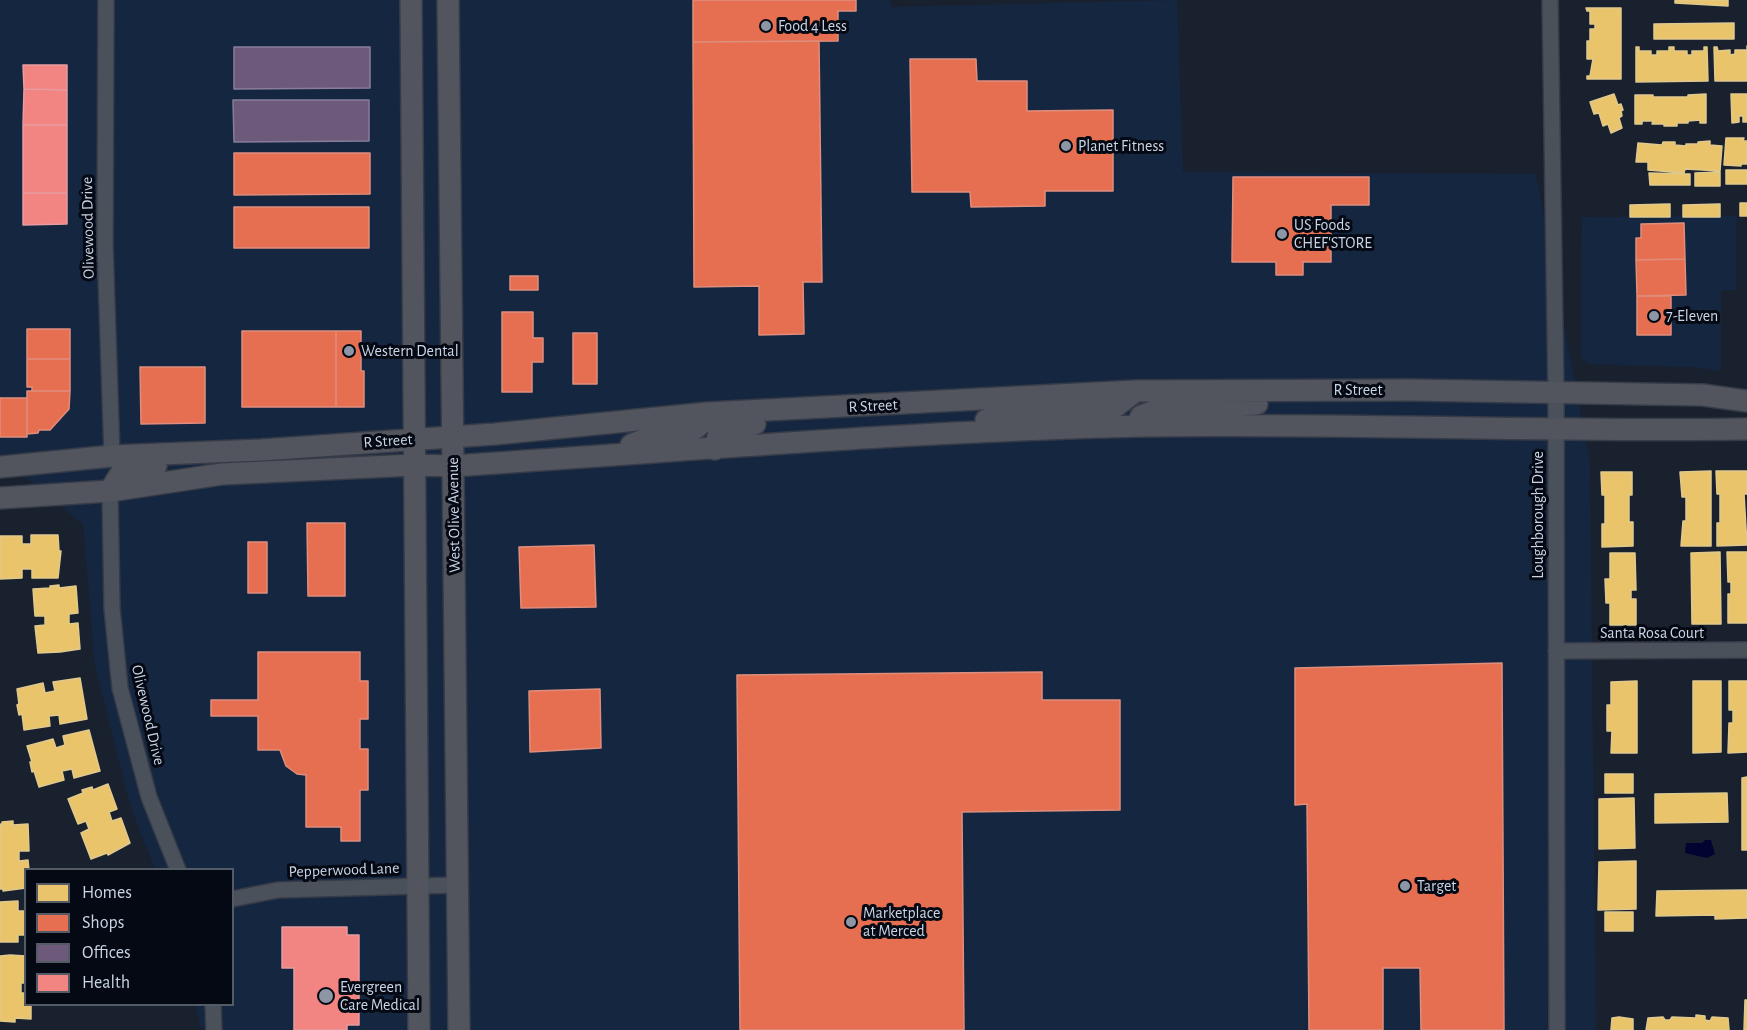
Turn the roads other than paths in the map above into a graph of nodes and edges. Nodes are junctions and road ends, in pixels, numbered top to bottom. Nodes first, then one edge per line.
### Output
1 (106, 0) edge
2 (411, 0) edge
3 (448, 0) edge
4 (1550, 0) edge
5 (1136, 391) junction
6 (1284, 391) junction
7 (1556, 393) junction
8 (1747, 402) edge
9 (857, 406) junction
10 (708, 413) junction
11 (1137, 426) junction
12 (1747, 429) edge
13 (1556, 430) junction
14 (968, 432) junction
15 (452, 437) junction
16 (414, 439) junction
17 (715, 449) junction
18 (208, 452) junction
19 (619, 454) junction
20 (112, 456) junction
21 (414, 465) junction
22 (453, 466) junction
23 (0, 467) edge
24 (0, 480) edge
25 (110, 491) junction
26 (0, 498) edge
27 (1747, 650) edge
28 (1556, 651) junction
29 (177, 868) edge
30 (457, 885) junction
31 (417, 886) junction
32 (234, 899) edge
33 (213, 1006) edge
34 (214, 1030) edge
35 (419, 1030) edge
36 (459, 1030) edge
37 (1557, 1030) edge

1 - 20 street, Olivewood Drive
2 - 16 street
3 - 15 street, West Olive Avenue
4 - 7 street, Loughborough Drive
5 - 6 street, R Street
5 - 9 street, R Street
5 - 14 street
6 - 7 street, R Street
6 - 11 street
7 - 8 street, R Street
7 - 13 street, Loughborough Drive
9 - 10 street, R Street
9 - 17 street
10 - 15 street, R Street
10 - 19 street
11 - 13 street, R Street
11 - 14 street, R Street
12 - 13 street, R Street
13 - 28 street, Loughborough Drive
14 - 17 street, R Street
15 - 16 street, R Street
15 - 22 street, West Olive Avenue
16 - 18 street, R Street
16 - 21 street
17 - 19 street, R Street
18 - 20 street, R Street
18 - 25 street
19 - 22 street, R Street
20 - 23 street, R Street
20 - 24 street
21 - 22 street, R Street
21 - 25 street, R Street
21 - 31 street
22 - 30 street, West Olive Avenue
25 - 26 street, R Street
25 - 29 street, Olivewood Drive
27 - 28 street, Santa Rosa Court
28 - 37 street, Loughborough Drive
30 - 31 street, Pepperwood Lane
30 - 36 street, West Olive Avenue
31 - 32 street, Pepperwood Lane
31 - 35 street
33 - 34 street

